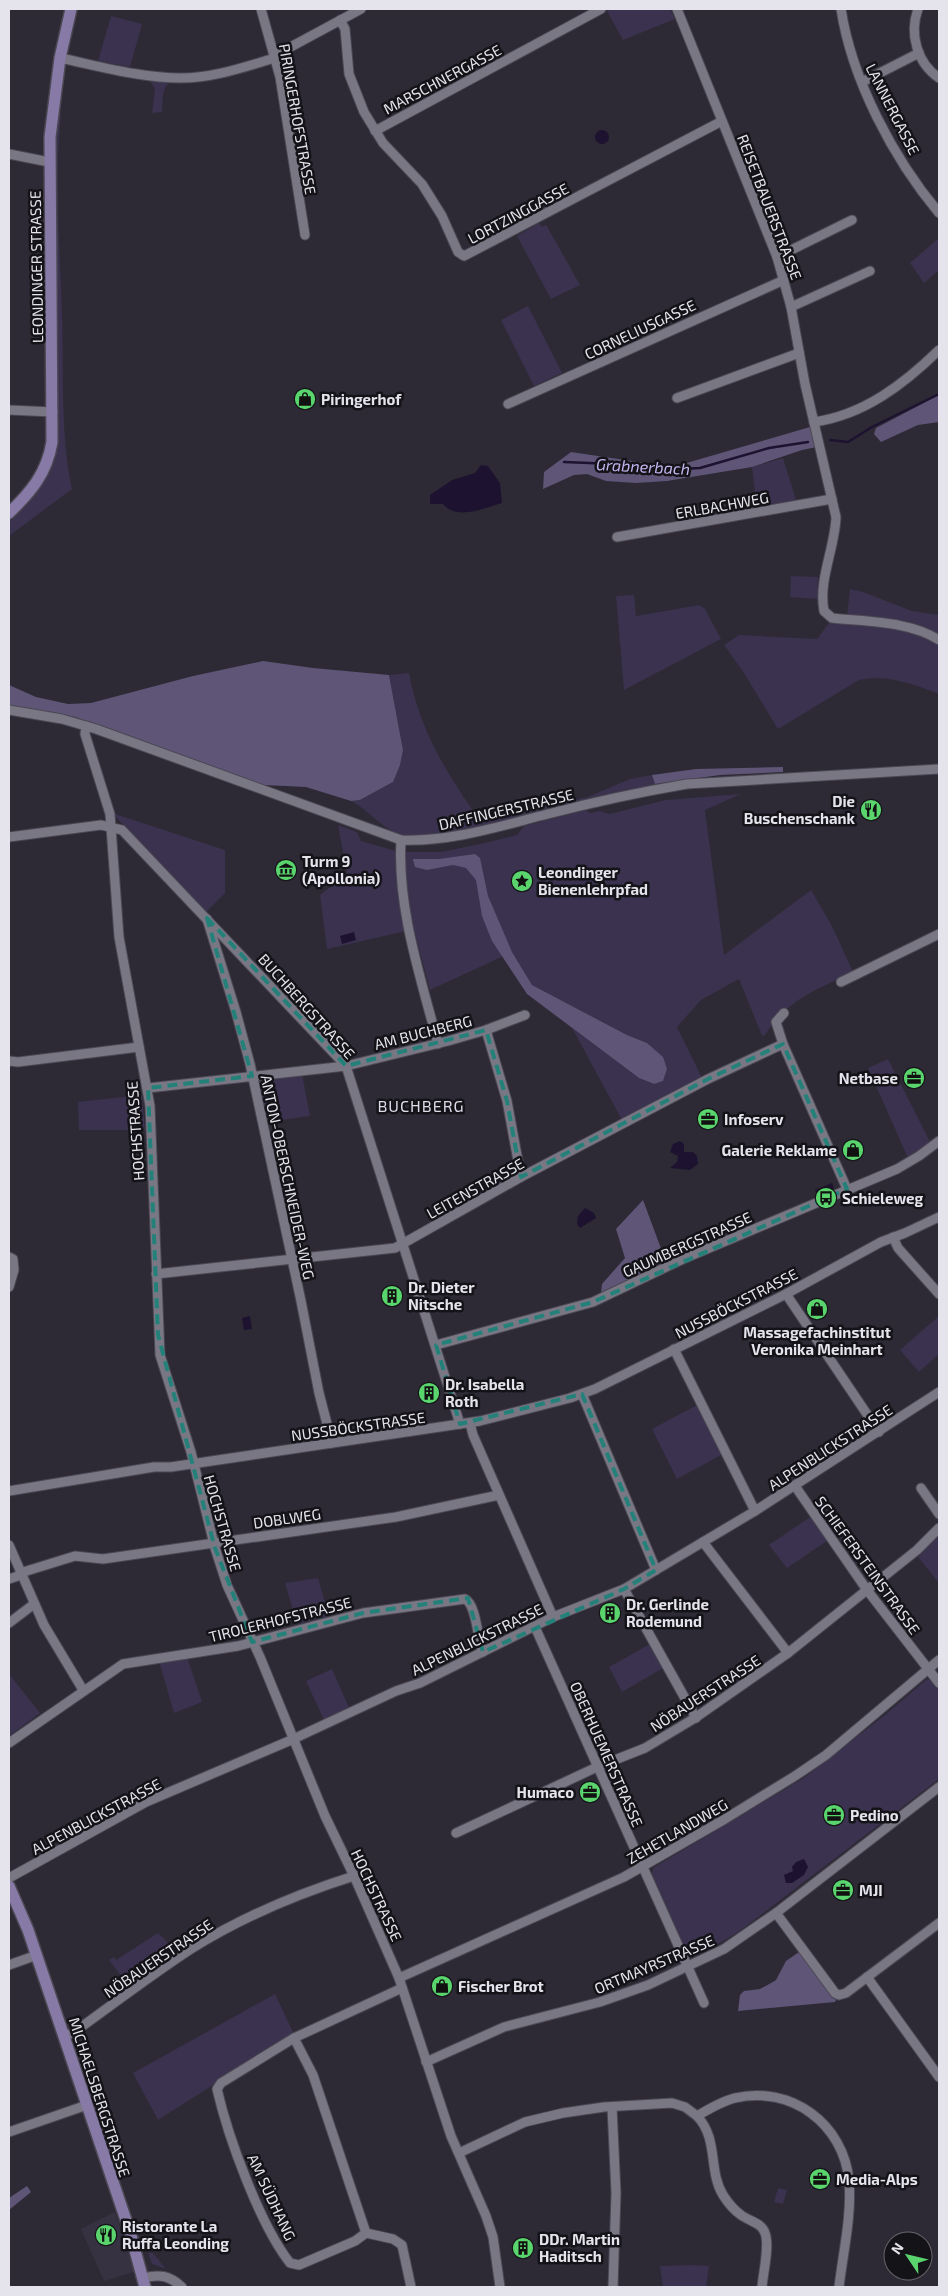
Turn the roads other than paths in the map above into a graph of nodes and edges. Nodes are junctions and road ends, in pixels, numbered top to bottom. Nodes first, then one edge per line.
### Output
1 (71, 9) edge
2 (261, 9) edge
3 (361, 9) edge
4 (601, 9) edge
5 (678, 9) edge
6 (841, 9) edge
7 (918, 9) edge
8 (340, 20) junction
9 (919, 53) junction
10 (275, 56) junction
11 (60, 58) junction
12 (939, 78) edge
13 (862, 82) junction
14 (722, 121) junction
15 (375, 131) junction
16 (9, 154) edge
17 (49, 162) junction
18 (939, 213) edge
19 (852, 220) dead end
20 (306, 235) dead end
21 (777, 257) junction
22 (870, 271) dead end
23 (784, 280) junction
24 (791, 307) junction
25 (939, 350) edge
26 (799, 353) junction
27 (677, 398) dead end
28 (508, 404) dead end
29 (9, 410) edge
30 (53, 412) junction
31 (814, 422) junction
32 (832, 499) junction
33 (9, 513) edge
34 (617, 537) dead end
35 (939, 640) edge
36 (9, 710) edge
37 (86, 726) junction
38 (939, 769) edge
39 (111, 828) junction
40 (9, 837) edge
41 (401, 840) junction
42 (206, 918) junction
43 (939, 934) edge
44 (841, 982) dead end
45 (784, 1013) dead end
46 (525, 1015) dead end
47 (486, 1030) junction
48 (438, 1044) junction
49 (783, 1044) junction
50 (139, 1047) junction
51 (9, 1061) edge
52 (346, 1066) junction
53 (252, 1076) junction
54 (148, 1088) junction
55 (939, 1141) edge
56 (521, 1178) junction
57 (847, 1189) junction
58 (939, 1217) edge
59 (893, 1237) junction
60 (403, 1243) junction
61 (9, 1257) edge
62 (292, 1260) junction
63 (156, 1274) junction
64 (9, 1287) edge
65 (786, 1294) junction
66 (939, 1294) edge
67 (436, 1345) junction
68 (674, 1349) junction
69 (939, 1392) edge
70 (582, 1394) junction
71 (470, 1423) junction
72 (460, 1424) junction
73 (879, 1432) junction
74 (332, 1443) junction
75 (193, 1464) junction
76 (795, 1486) junction
77 (921, 1488) dead end
78 (9, 1491) edge
79 (499, 1495) junction
80 (756, 1511) junction
81 (939, 1514) edge
82 (939, 1528) edge
83 (213, 1542) junction
84 (703, 1542) junction
85 (9, 1545) edge
86 (656, 1570) junction
87 (21, 1574) junction
88 (9, 1579) edge
89 (624, 1589) junction
90 (867, 1590) junction
91 (34, 1604) junction
92 (553, 1618) junction
93 (9, 1623) edge
94 (534, 1627) junction
95 (252, 1642) junction
96 (483, 1652) junction
97 (788, 1653) junction
98 (939, 1660) edge
99 (928, 1669) junction
100 (939, 1683) edge
101 (83, 1690) junction
102 (696, 1718) junction
103 (293, 1739) junction
104 (9, 1743) edge
105 (598, 1767) junction
106 (939, 1787) edge
107 (456, 1832) dead end
108 (643, 1866) junction
109 (354, 1876) junction
110 (9, 1878) edge
111 (9, 1886) edge
112 (776, 1913) junction
113 (939, 1923) edge
114 (37, 1955) junction
115 (9, 1965) edge
116 (687, 1967) junction
117 (868, 1977) junction
118 (399, 1978) junction
119 (402, 1988) junction
120 (704, 2003) dead end
121 (64, 2036) junction
122 (294, 2038) junction
123 (426, 2062) junction
124 (939, 2077) edge
125 (84, 2106) junction
126 (612, 2107) junction
127 (697, 2116) junction
128 (9, 2132) edge
129 (459, 2153) junction
130 (366, 2233) junction
131 (144, 2283) edge
132 (182, 2287) edge
133 (411, 2287) edge
134 (500, 2287) edge
135 (613, 2287) edge
136 (762, 2287) edge
137 (839, 2287) edge

1 - 11 street, LEONDINGER STRASSE
2 - 10 street, PIRINGERHOFSTRASSE
3 - 8 street
4 - 15 street, MARSCHNERGASSE
5 - 14 street, REISETBAUERSTRASSE
6 - 13 street, LANNERGASSE
7 - 9 street
8 - 10 street
8 - 15 street, MARSCHNERGASSE
9 - 12 street
9 - 13 street
10 - 11 street
10 - 20 street, PIRINGERHOFSTRASSE
11 - 17 street, LEONDINGER STRASSE
13 - 18 street, LANNERGASSE
14 - 15 street, LORTZINGGASSE
14 - 21 street, REISETBAUERSTRASSE
16 - 17 street
17 - 30 street, LEONDINGER STRASSE
19 - 21 street
21 - 23 street, REISETBAUERSTRASSE
22 - 24 street
23 - 24 street, REISETBAUERSTRASSE
23 - 28 street, CORNELIUSGASSE
24 - 26 street, REISETBAUERSTRASSE
25 - 31 street
26 - 27 street
26 - 31 street, REISETBAUERSTRASSE
29 - 30 street
30 - 33 street, LEONDINGER STRASSE
31 - 32 street
32 - 34 street, ERLBACHWEG
32 - 35 street
36 - 37 street, DAFFINGERSTRASSE
37 - 39 street, HOCHSTRASSE
37 - 41 street, DAFFINGERSTRASSE
38 - 41 street, DAFFINGERSTRASSE
39 - 40 street
39 - 42 street, BUCHBERGSTRASSE
39 - 50 street, HOCHSTRASSE
41 - 48 street
42 - 52 street, BUCHBERGSTRASSE
42 - 53 street, ANTON-OBERSCHNEIDER-WEG
43 - 44 street
45 - 49 street
46 - 47 street, AM BUCHBERG
47 - 48 street, AM BUCHBERG
47 - 56 street
48 - 52 street, AM BUCHBERG
49 - 56 street, LEITENSTRASSE
49 - 57 street
50 - 51 street
50 - 54 street, HOCHSTRASSE
52 - 53 street, AM BUCHBERG
52 - 60 street, BUCHBERGSTRASSE
53 - 54 street, AM BUCHBERG
53 - 62 street, ANTON-OBERSCHNEIDER-WEG
54 - 63 street, HOCHSTRASSE
55 - 57 street, GAUMBERGSTRASSE
56 - 60 street, LEITENSTRASSE
57 - 67 street, GAUMBERGSTRASSE
58 - 59 street, NUSSBÖCKSTRASSE
59 - 65 street, NUSSBÖCKSTRASSE
59 - 66 street
60 - 62 street, LEITENSTRASSE
60 - 67 street, BUCHBERGSTRASSE
61 - 64 street
62 - 63 street, LEITENSTRASSE
62 - 74 street, ANTON-OBERSCHNEIDER-WEG
63 - 75 street, HOCHSTRASSE
65 - 68 street, NUSSBÖCKSTRASSE
65 - 73 street
67 - 72 street, BUCHBERGSTRASSE
68 - 70 street, NUSSBÖCKSTRASSE
68 - 80 street
69 - 73 street, ALPENBLICKSTRASSE
70 - 71 street, NUSSBÖCKSTRASSE
70 - 86 street
71 - 72 street, NUSSBÖCKSTRASSE
71 - 79 street
72 - 74 street, NUSSBÖCKSTRASSE
73 - 76 street, ALPENBLICKSTRASSE
74 - 75 street, NUSSBÖCKSTRASSE
75 - 78 street, NUSSBÖCKSTRASSE
75 - 83 street, HOCHSTRASSE
76 - 80 street, ALPENBLICKSTRASSE
76 - 90 street, SCHIEFERSTEINSTRASSE
77 - 81 street
79 - 83 street, DOBLWEG
79 - 92 street
80 - 84 street, ALPENBLICKSTRASSE
82 - 90 street, NÖBAUERSTRASSE
83 - 87 street, DOBLWEG
83 - 95 street, HOCHSTRASSE
84 - 86 street, ALPENBLICKSTRASSE
84 - 97 street
85 - 87 street
86 - 89 street, ALPENBLICKSTRASSE
87 - 88 street, DOBLWEG
87 - 91 street
89 - 92 street, ALPENBLICKSTRASSE
89 - 102 street
90 - 97 street, NÖBAUERSTRASSE
90 - 99 street, SCHIEFERSTEINSTRASSE
91 - 93 street
91 - 101 street
92 - 94 street, ALPENBLICKSTRASSE
94 - 96 street, ALPENBLICKSTRASSE
94 - 105 street, OBERHUEMERSTRASSE
95 - 96 street, TIROLERHOFSTRASSE
95 - 101 street, TIROLERHOFSTRASSE
95 - 103 street, HOCHSTRASSE
96 - 103 street, ALPENBLICKSTRASSE
97 - 102 street, NÖBAUERSTRASSE
98 - 99 street, ZEHETLANDWEG
99 - 100 street, SCHIEFERSTEINSTRASSE
99 - 108 street, ZEHETLANDWEG
101 - 104 street, TIROLERHOFSTRASSE
102 - 105 street, NÖBAUERSTRASSE
103 - 109 street, HOCHSTRASSE
103 - 110 street, ALPENBLICKSTRASSE
105 - 107 street, NÖBAUERSTRASSE
105 - 108 street, OBERHUEMERSTRASSE
106 - 112 street, ORTMAYRSTRASSE
108 - 116 street, OBERHUEMERSTRASSE
108 - 118 street, ZEHETLANDWEG
109 - 118 street, HOCHSTRASSE
109 - 121 street, NÖBAUERSTRASSE
111 - 114 street, MICHAELSBERGSTRASSE
112 - 116 street, ORTMAYRSTRASSE
112 - 117 street
113 - 117 street
114 - 115 street
114 - 121 street, MICHAELSBERGSTRASSE
116 - 120 street, OBERHUEMERSTRASSE
116 - 123 street, ORTMAYRSTRASSE
117 - 124 street
118 - 119 street, HOCHSTRASSE
119 - 122 street
119 - 123 street, HOCHSTRASSE
121 - 125 street, MICHAELSBERGSTRASSE
122 - 130 street
122 - 130 street, AM SÜDHANG
123 - 129 street, HOCHSTRASSE
125 - 128 street, MICHAELSBERGSTRASSE
125 - 131 street, MICHAELSBERGSTRASSE
126 - 127 street
126 - 129 street
126 - 135 street
127 - 136 street
127 - 137 street
129 - 134 street, HOCHSTRASSE
130 - 133 street
131 - 132 street, MICHAELSBERGSTRASSE

